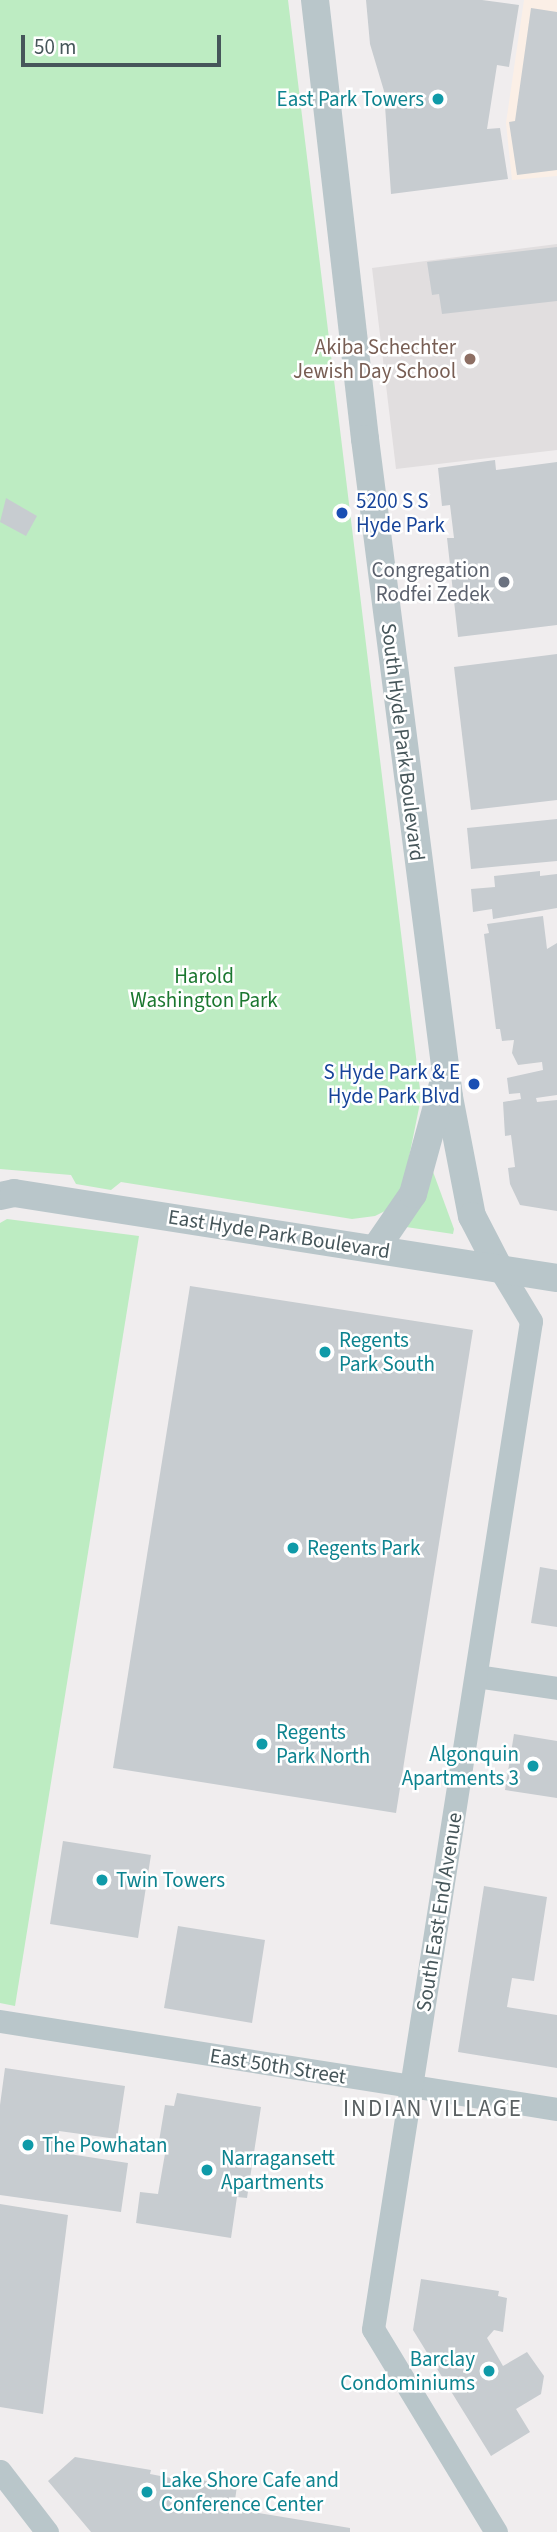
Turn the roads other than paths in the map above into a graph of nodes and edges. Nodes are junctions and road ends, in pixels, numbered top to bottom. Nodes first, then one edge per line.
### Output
1 (315, 0) edge
2 (446, 1073) junction
3 (0, 1196) edge
4 (376, 1248) junction
5 (499, 1268) junction
6 (557, 1278) edge
7 (476, 1676) junction
8 (557, 1688) edge
9 (0, 2021) edge
10 (411, 2087) junction
11 (557, 2109) edge
12 (0, 2471) edge
13 (47, 2532) edge
14 (496, 2532) edge

1 - 2 street, South Hyde Park Boulevard
2 - 4 street
2 - 5 street, South Hyde Park Boulevard
3 - 4 street, East Hyde Park Boulevard
4 - 5 street, East Hyde Park Boulevard
5 - 6 street, East Hyde Park Boulevard
5 - 7 street, South East End Avenue
7 - 8 street
7 - 10 street, South East End Avenue
9 - 10 street, East 50th Street
10 - 11 street, East 50th Street
10 - 14 street, South East End Avenue
12 - 13 street

